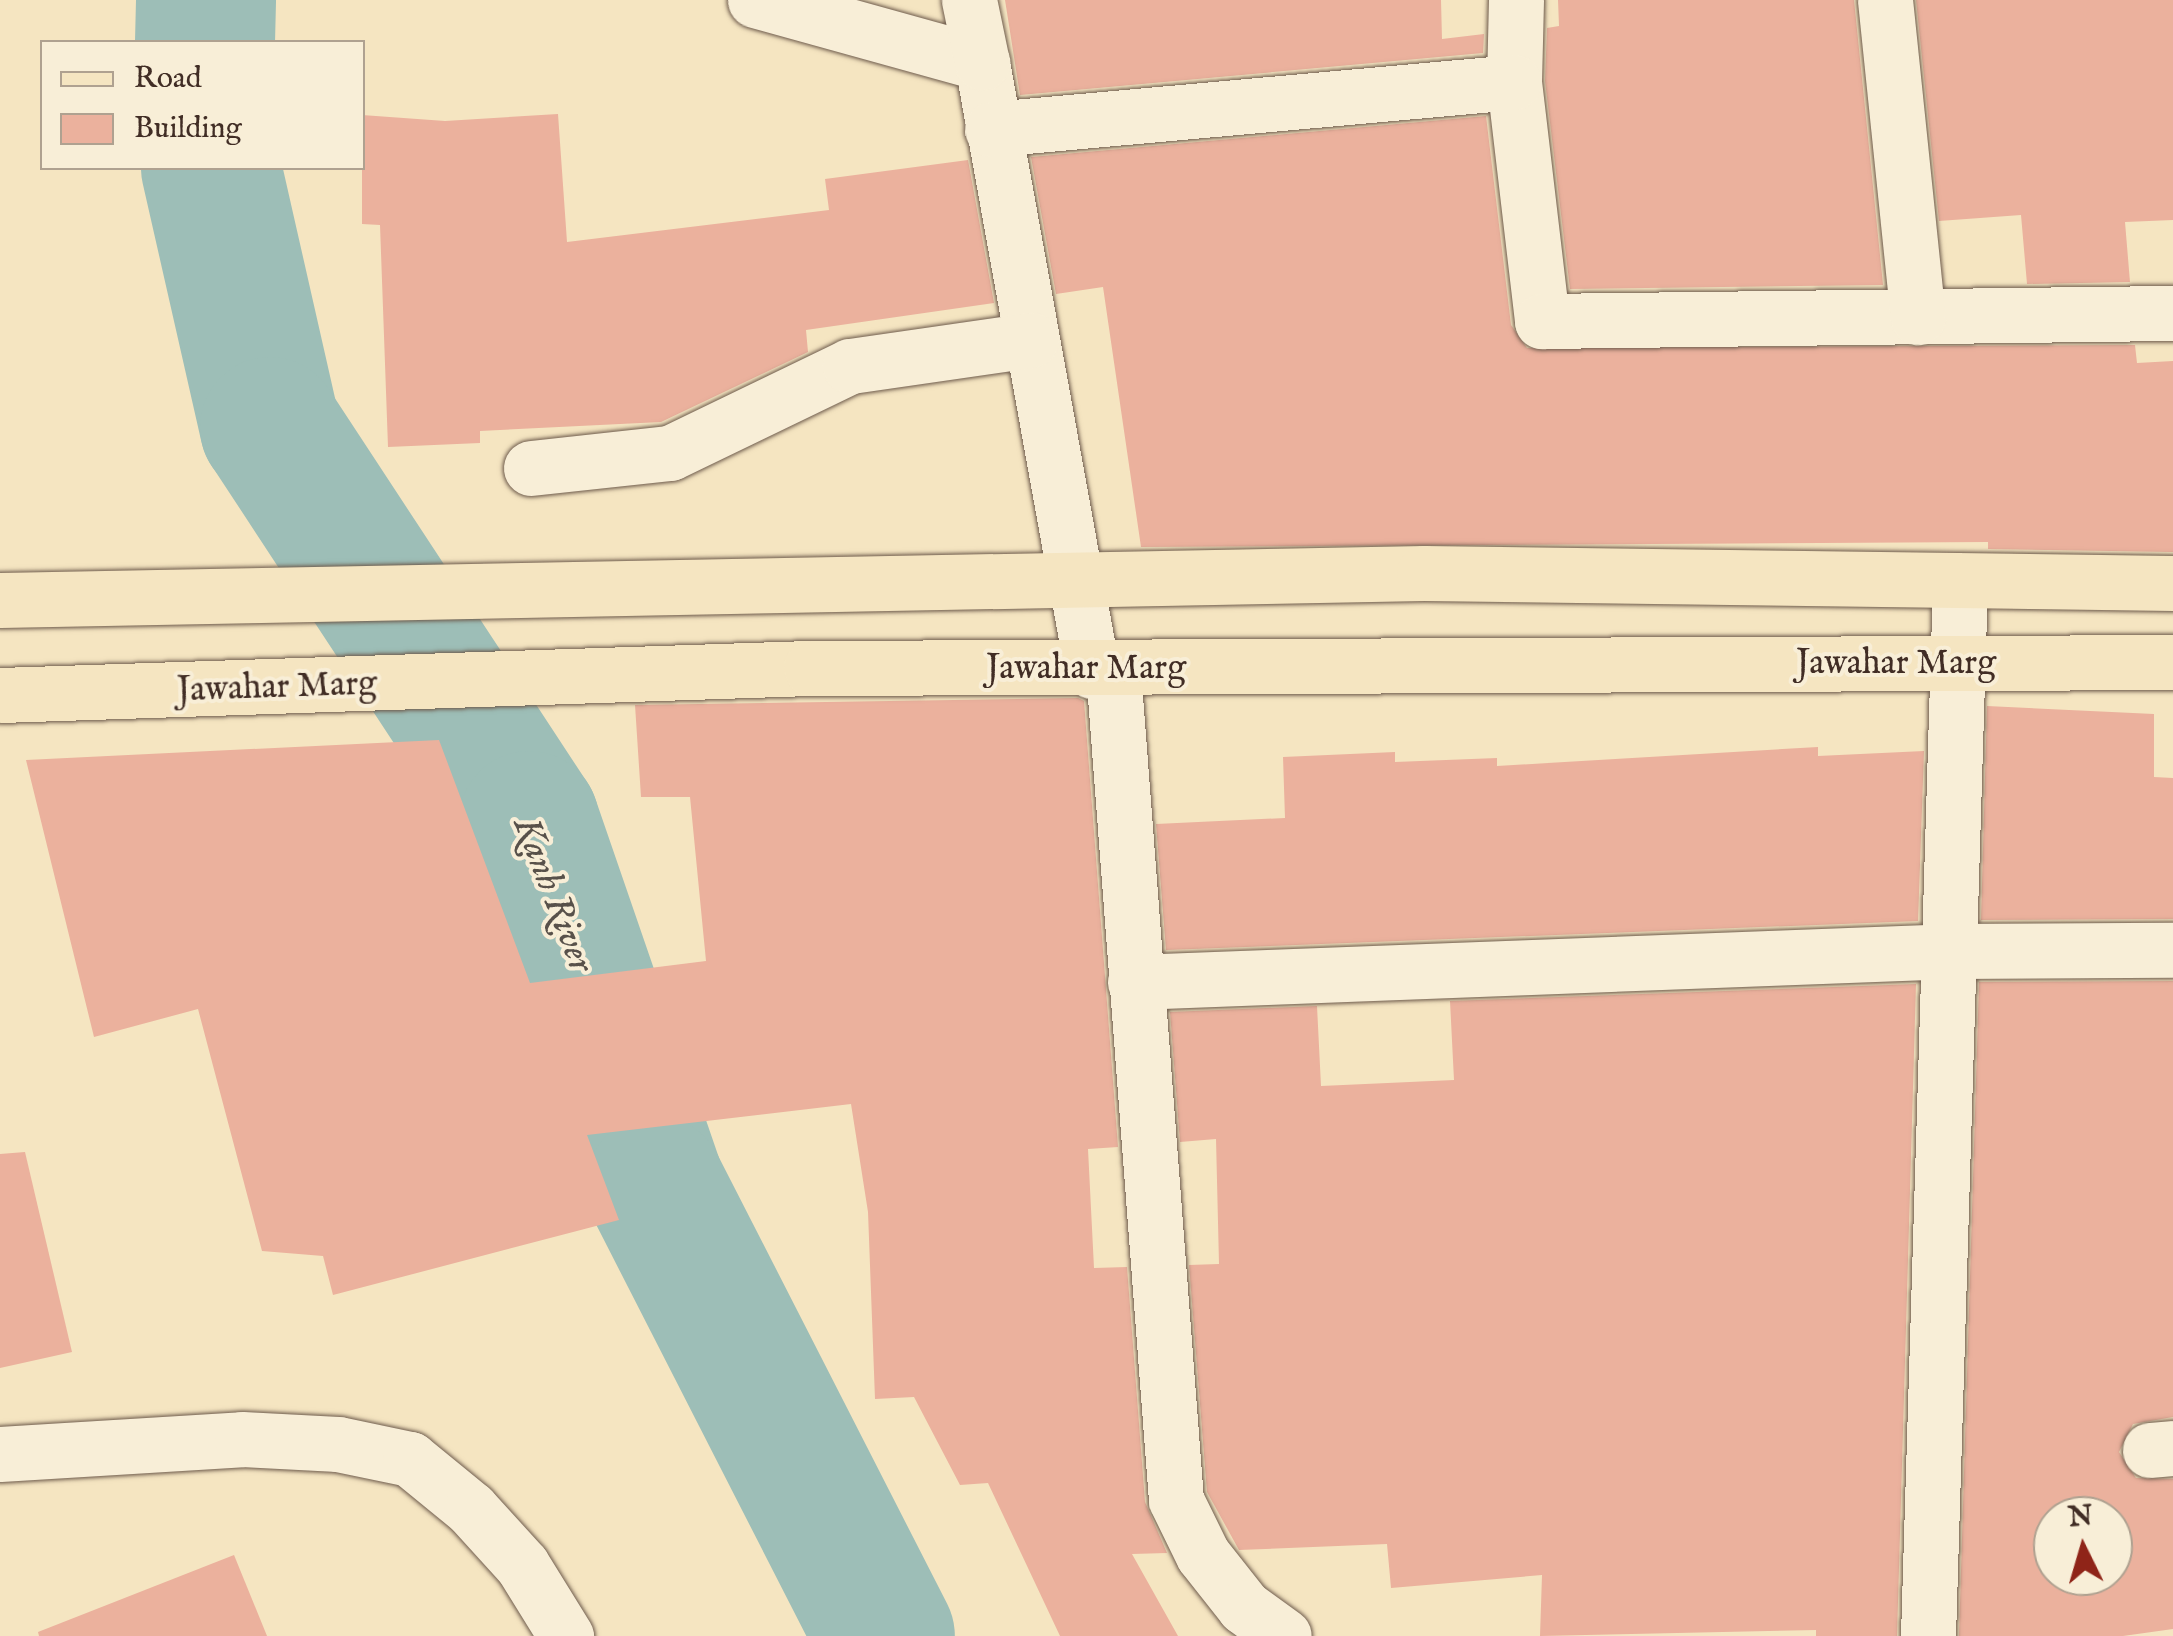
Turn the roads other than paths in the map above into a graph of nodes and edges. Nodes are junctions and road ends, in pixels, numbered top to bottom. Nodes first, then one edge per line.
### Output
1 (755, 0) edge
2 (970, 0) edge
3 (1516, 0) edge
4 (1886, 0) edge
5 (982, 62) junction
6 (1514, 82) junction
7 (992, 130) junction
8 (2173, 313) edge
9 (1918, 317) junction
10 (1031, 340) junction
11 (531, 468) dead end
12 (1075, 580) junction
13 (1960, 580) junction
14 (2173, 582) edge
15 (12, 600) edge
16 (2173, 662) edge
17 (1956, 664) junction
18 (1102, 670) junction
19 (0, 694) edge
20 (2173, 950) edge
21 (1954, 951) junction
22 (1134, 982) junction
23 (0, 1454) edge
24 (566, 1636) edge
25 (1284, 1636) edge
26 (1928, 1636) edge

1 - 5 street
2 - 5 street
3 - 6 street
4 - 9 street
5 - 7 street
6 - 7 street
6 - 9 street
7 - 10 street
8 - 9 street
10 - 11 street
10 - 12 street
12 - 13 main road
12 - 15 main road
12 - 18 street
13 - 14 main road
13 - 17 street
16 - 17 main road, Jawahar Marg
17 - 18 main road, Jawahar Marg
17 - 21 street
18 - 19 main road, Jawahar Marg
18 - 22 street
20 - 21 street
21 - 22 street
21 - 26 street
22 - 25 street
23 - 24 street

